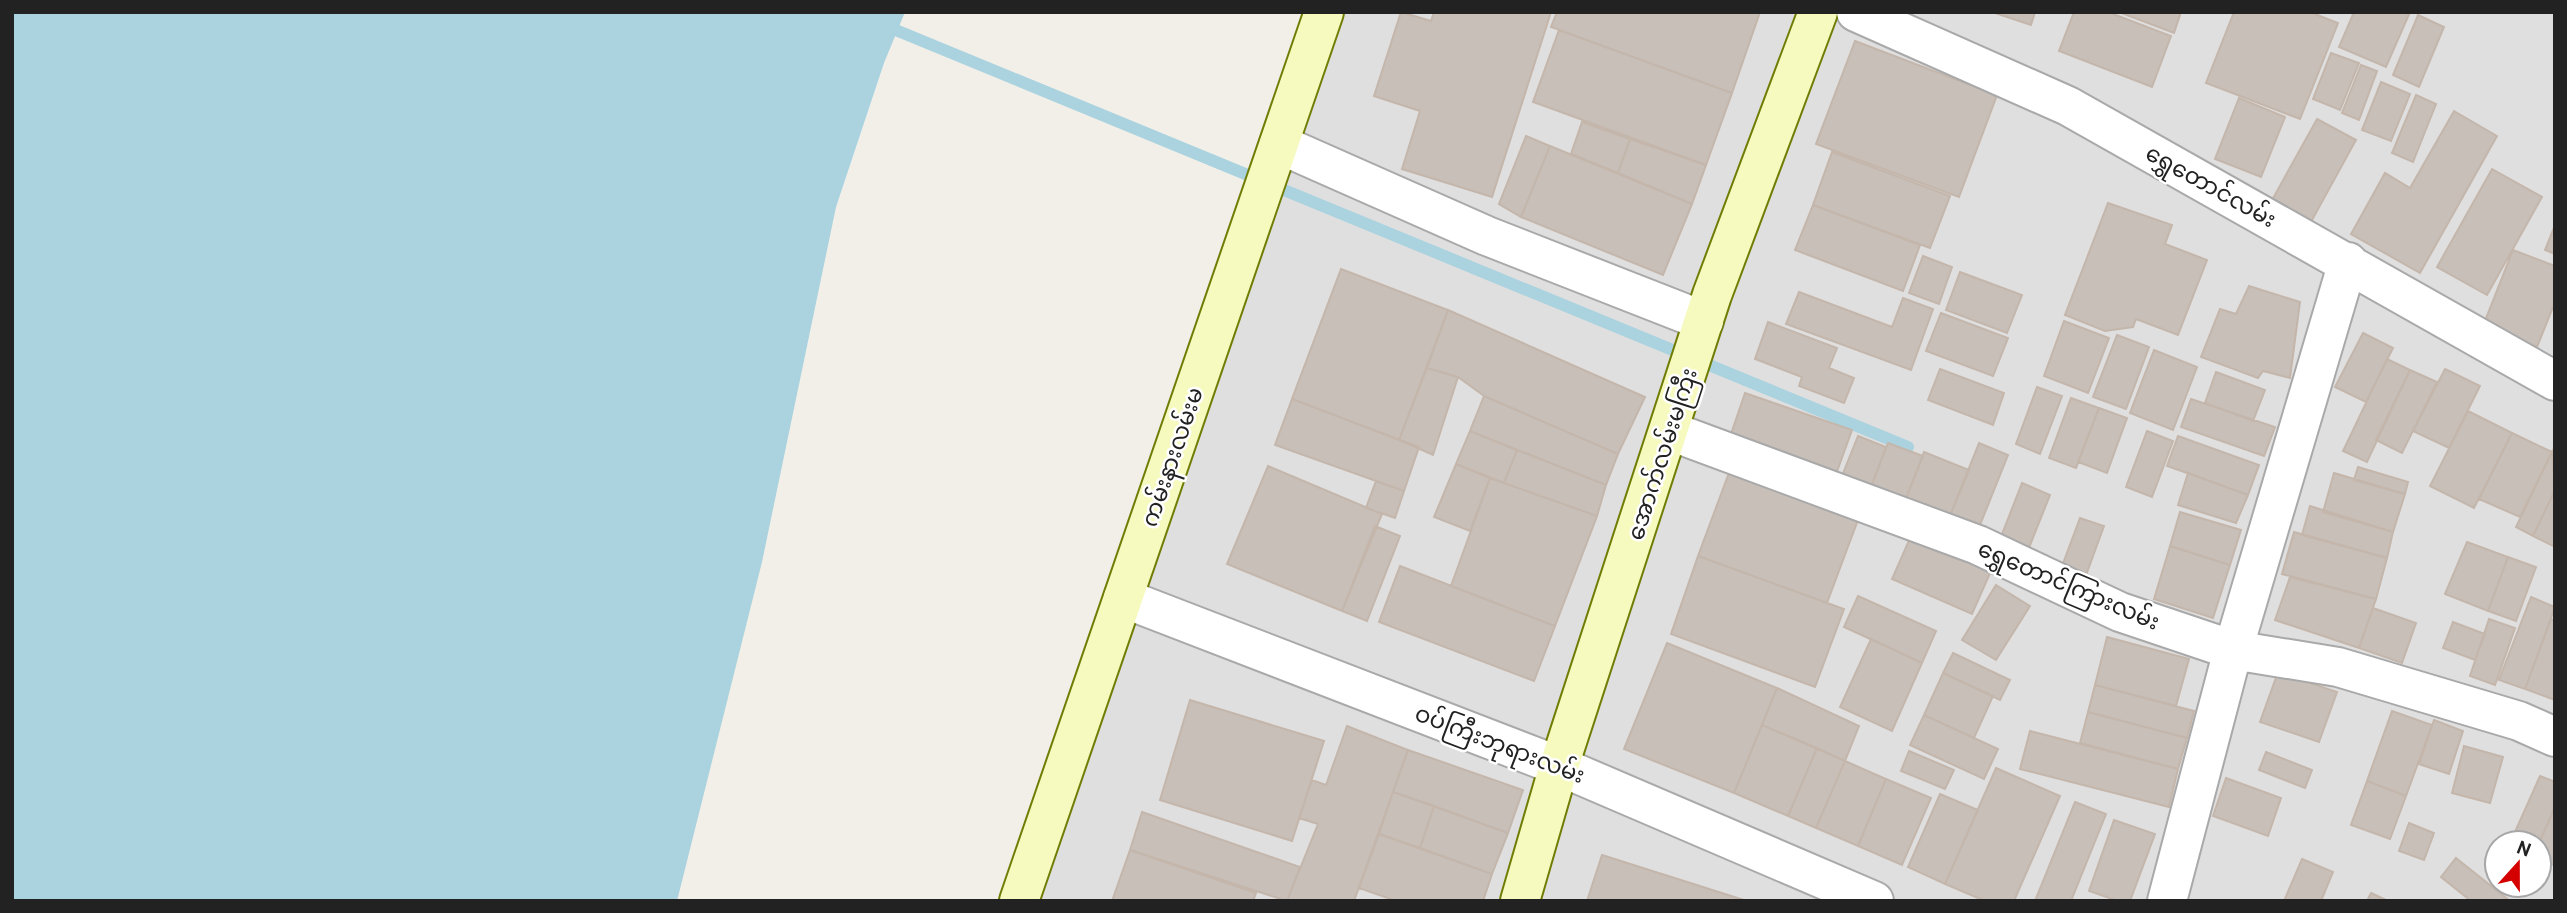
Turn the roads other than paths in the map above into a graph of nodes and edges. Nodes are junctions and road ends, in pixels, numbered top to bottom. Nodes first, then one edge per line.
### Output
1 (1324, 12) edge
2 (1818, 12) edge
3 (1856, 12) edge
4 (1279, 144) junction
5 (2348, 262) junction
6 (1704, 321) junction
7 (2555, 381) edge
8 (1670, 431) junction
9 (1123, 598) junction
10 (2233, 650) junction
11 (2555, 737) edge
12 (1559, 766) junction
13 (1018, 901) edge
14 (1520, 901) edge
15 (1874, 901) edge
16 (2166, 901) edge

1 - 4 main road, ကမ်းနားလမ်းမ
2 - 6 main road, အောက်လမ်းမကြီး
3 - 5 street, ရွှေတောင်လမ်း
4 - 6 street
4 - 9 main road, ကမ်းနားလမ်းမ
5 - 7 street, ရွှေတောင်လမ်း
5 - 10 street
6 - 8 main road, အောက်လမ်းမကြီး
8 - 10 street, ရွှေတောင်ကြားလမ်း
8 - 12 main road, အောက်လမ်းမကြီး
9 - 12 street, ဝပ်ကြီးဘုရားလမ်း
9 - 13 main road, ကမ်းနားလမ်းမ
10 - 11 street, ရွှေတောင်ကြားလမ်း
10 - 16 street
12 - 14 main road, အောက်လမ်းမကြီး
12 - 15 street, ဝပ်ကြီးဘုရားလမ်း

